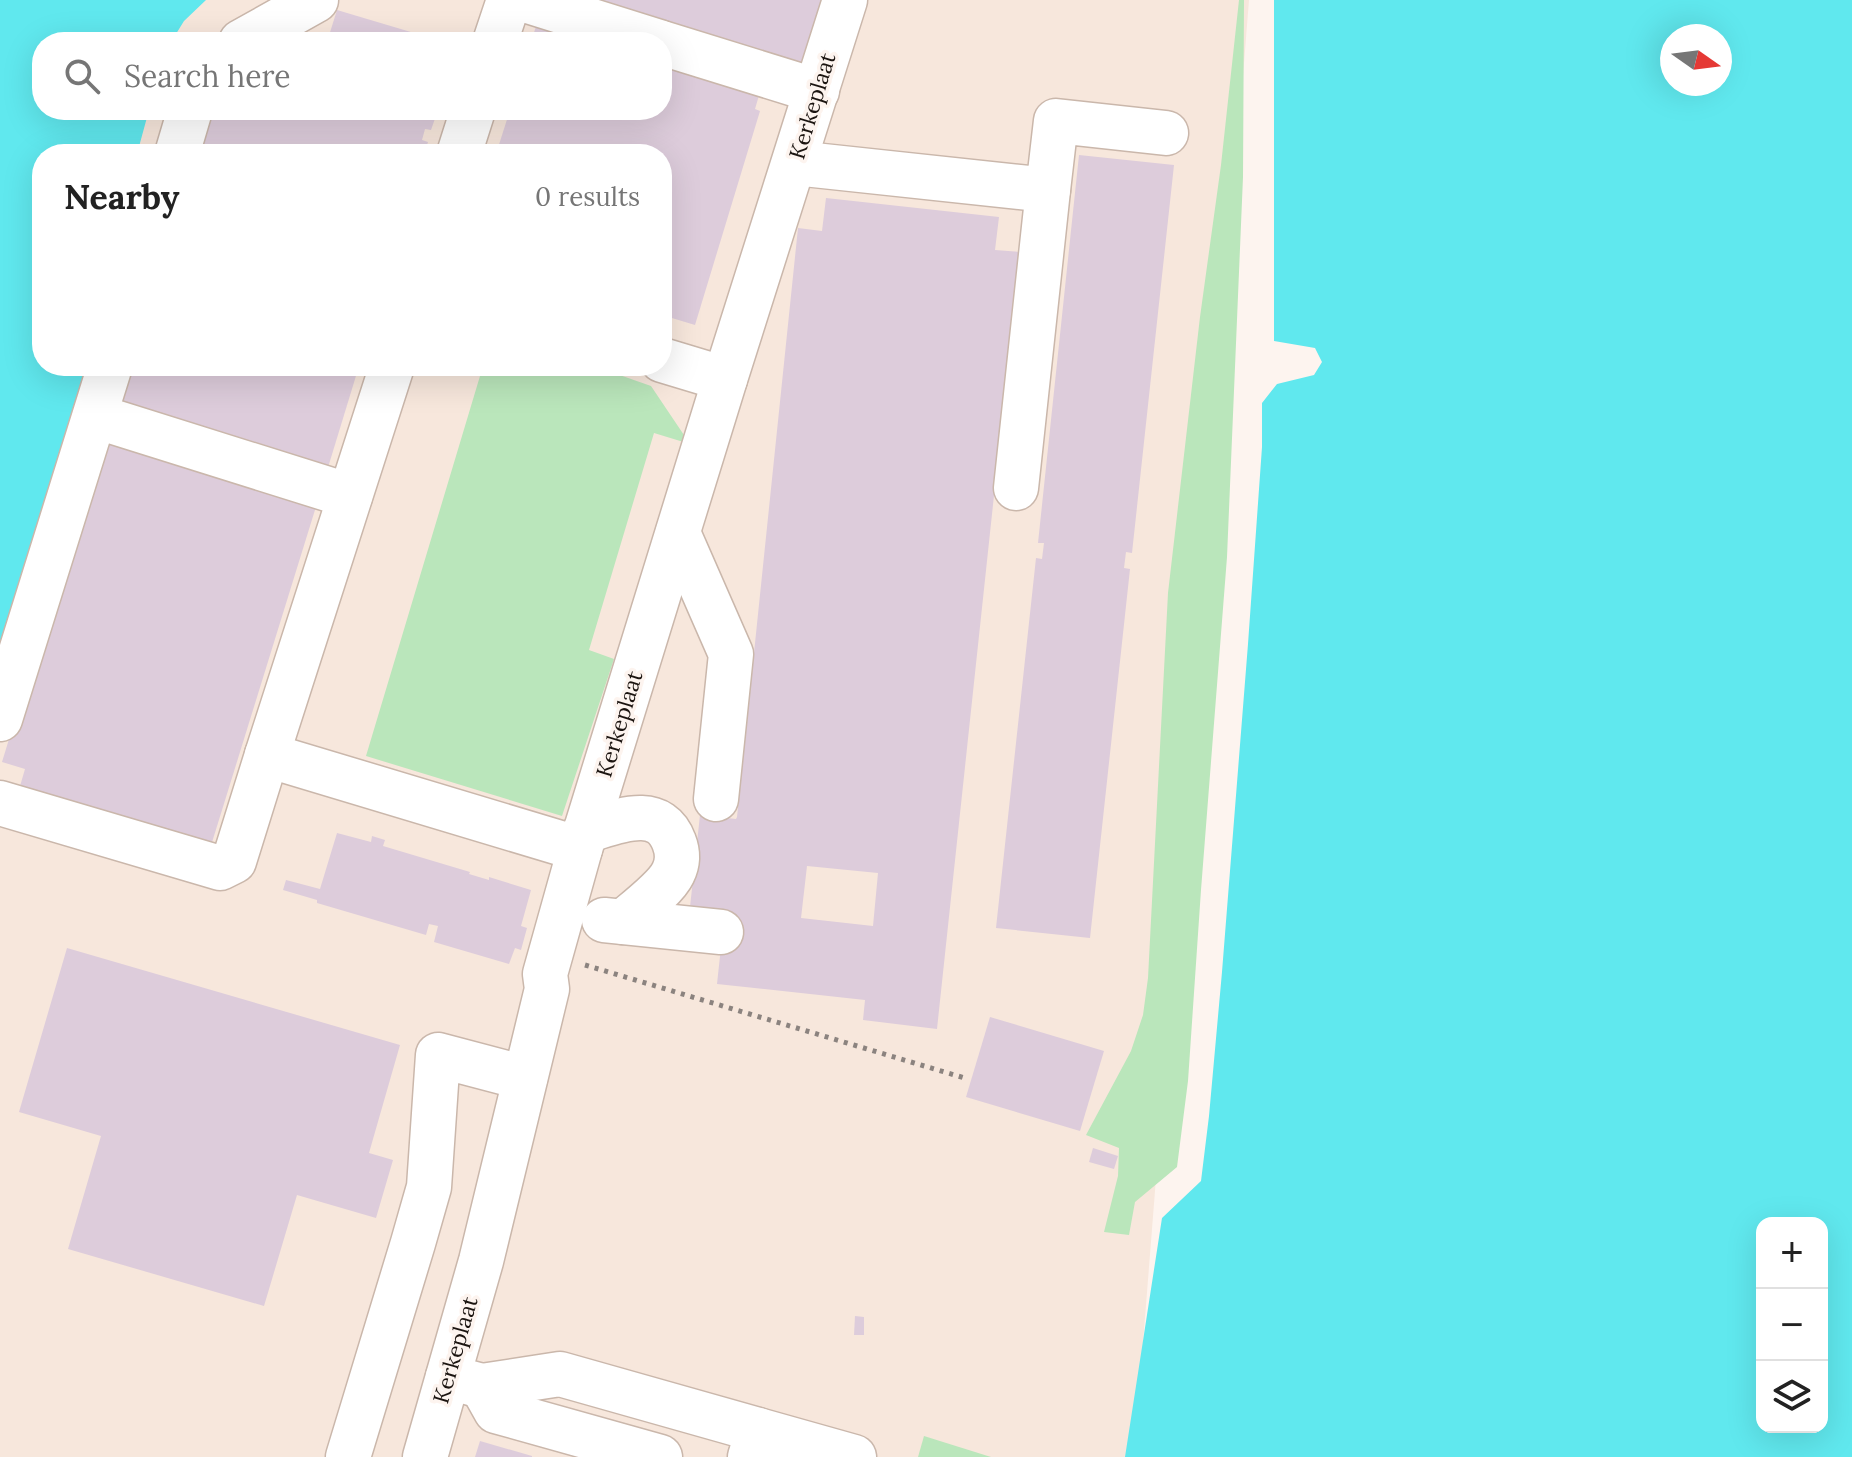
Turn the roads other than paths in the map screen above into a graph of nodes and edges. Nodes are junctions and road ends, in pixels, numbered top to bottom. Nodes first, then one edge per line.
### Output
1 (316, 0) edge
2 (509, 0) edge
3 (525, 0) edge
4 (845, 0) edge
5 (259, 32) edge
6 (498, 32) edge
7 (629, 32) edge
8 (672, 45) edge
9 (817, 91) junction
10 (187, 120) edge
11 (470, 120) edge
12 (1166, 133) dead end
13 (180, 144) edge
14 (462, 144) edge
15 (795, 163) junction
16 (1048, 190) junction
17 (672, 363) edge
18 (107, 376) edge
19 (389, 376) edge
20 (725, 379) junction
21 (95, 416) junction
22 (1016, 488) dead end
23 (350, 496) junction
24 (678, 533) junction
25 (0, 719) edge
26 (267, 755) junction
27 (716, 799) dead end
28 (0, 803) edge
29 (583, 840) junction
30 (623, 922) junction
31 (721, 932) dead end
32 (554, 953) junction
33 (525, 1078) junction
34 (413, 1243) junction
35 (481, 1261) junction
36 (465, 1382) junction
37 (754, 1443) edge
38 (348, 1457) edge
39 (425, 1457) edge
40 (660, 1457) edge
41 (854, 1457) edge

1 - 5 street
2 - 6 street
3 - 7 street
4 - 9 street, Kerkeplaat
8 - 9 street
9 - 15 street, Kerkeplaat
10 - 13 street
11 - 14 street
12 - 16 street
15 - 16 street
15 - 20 street, Kerkeplaat
16 - 22 street
17 - 20 street
18 - 21 street
19 - 23 street
20 - 24 street, Kerkeplaat
21 - 23 street
21 - 25 street
23 - 26 street
24 - 27 street
24 - 29 street, Kerkeplaat
26 - 28 street
26 - 29 street
29 - 30 street
29 - 32 street, Kerkeplaat
30 - 31 street
30 - 32 street
32 - 33 street, Kerkeplaat
33 - 34 street
33 - 35 street, Kerkeplaat
34 - 35 street
34 - 38 street
35 - 36 street, Kerkeplaat
36 - 37 street
36 - 39 street, Kerkeplaat
36 - 40 street
37 - 41 street

